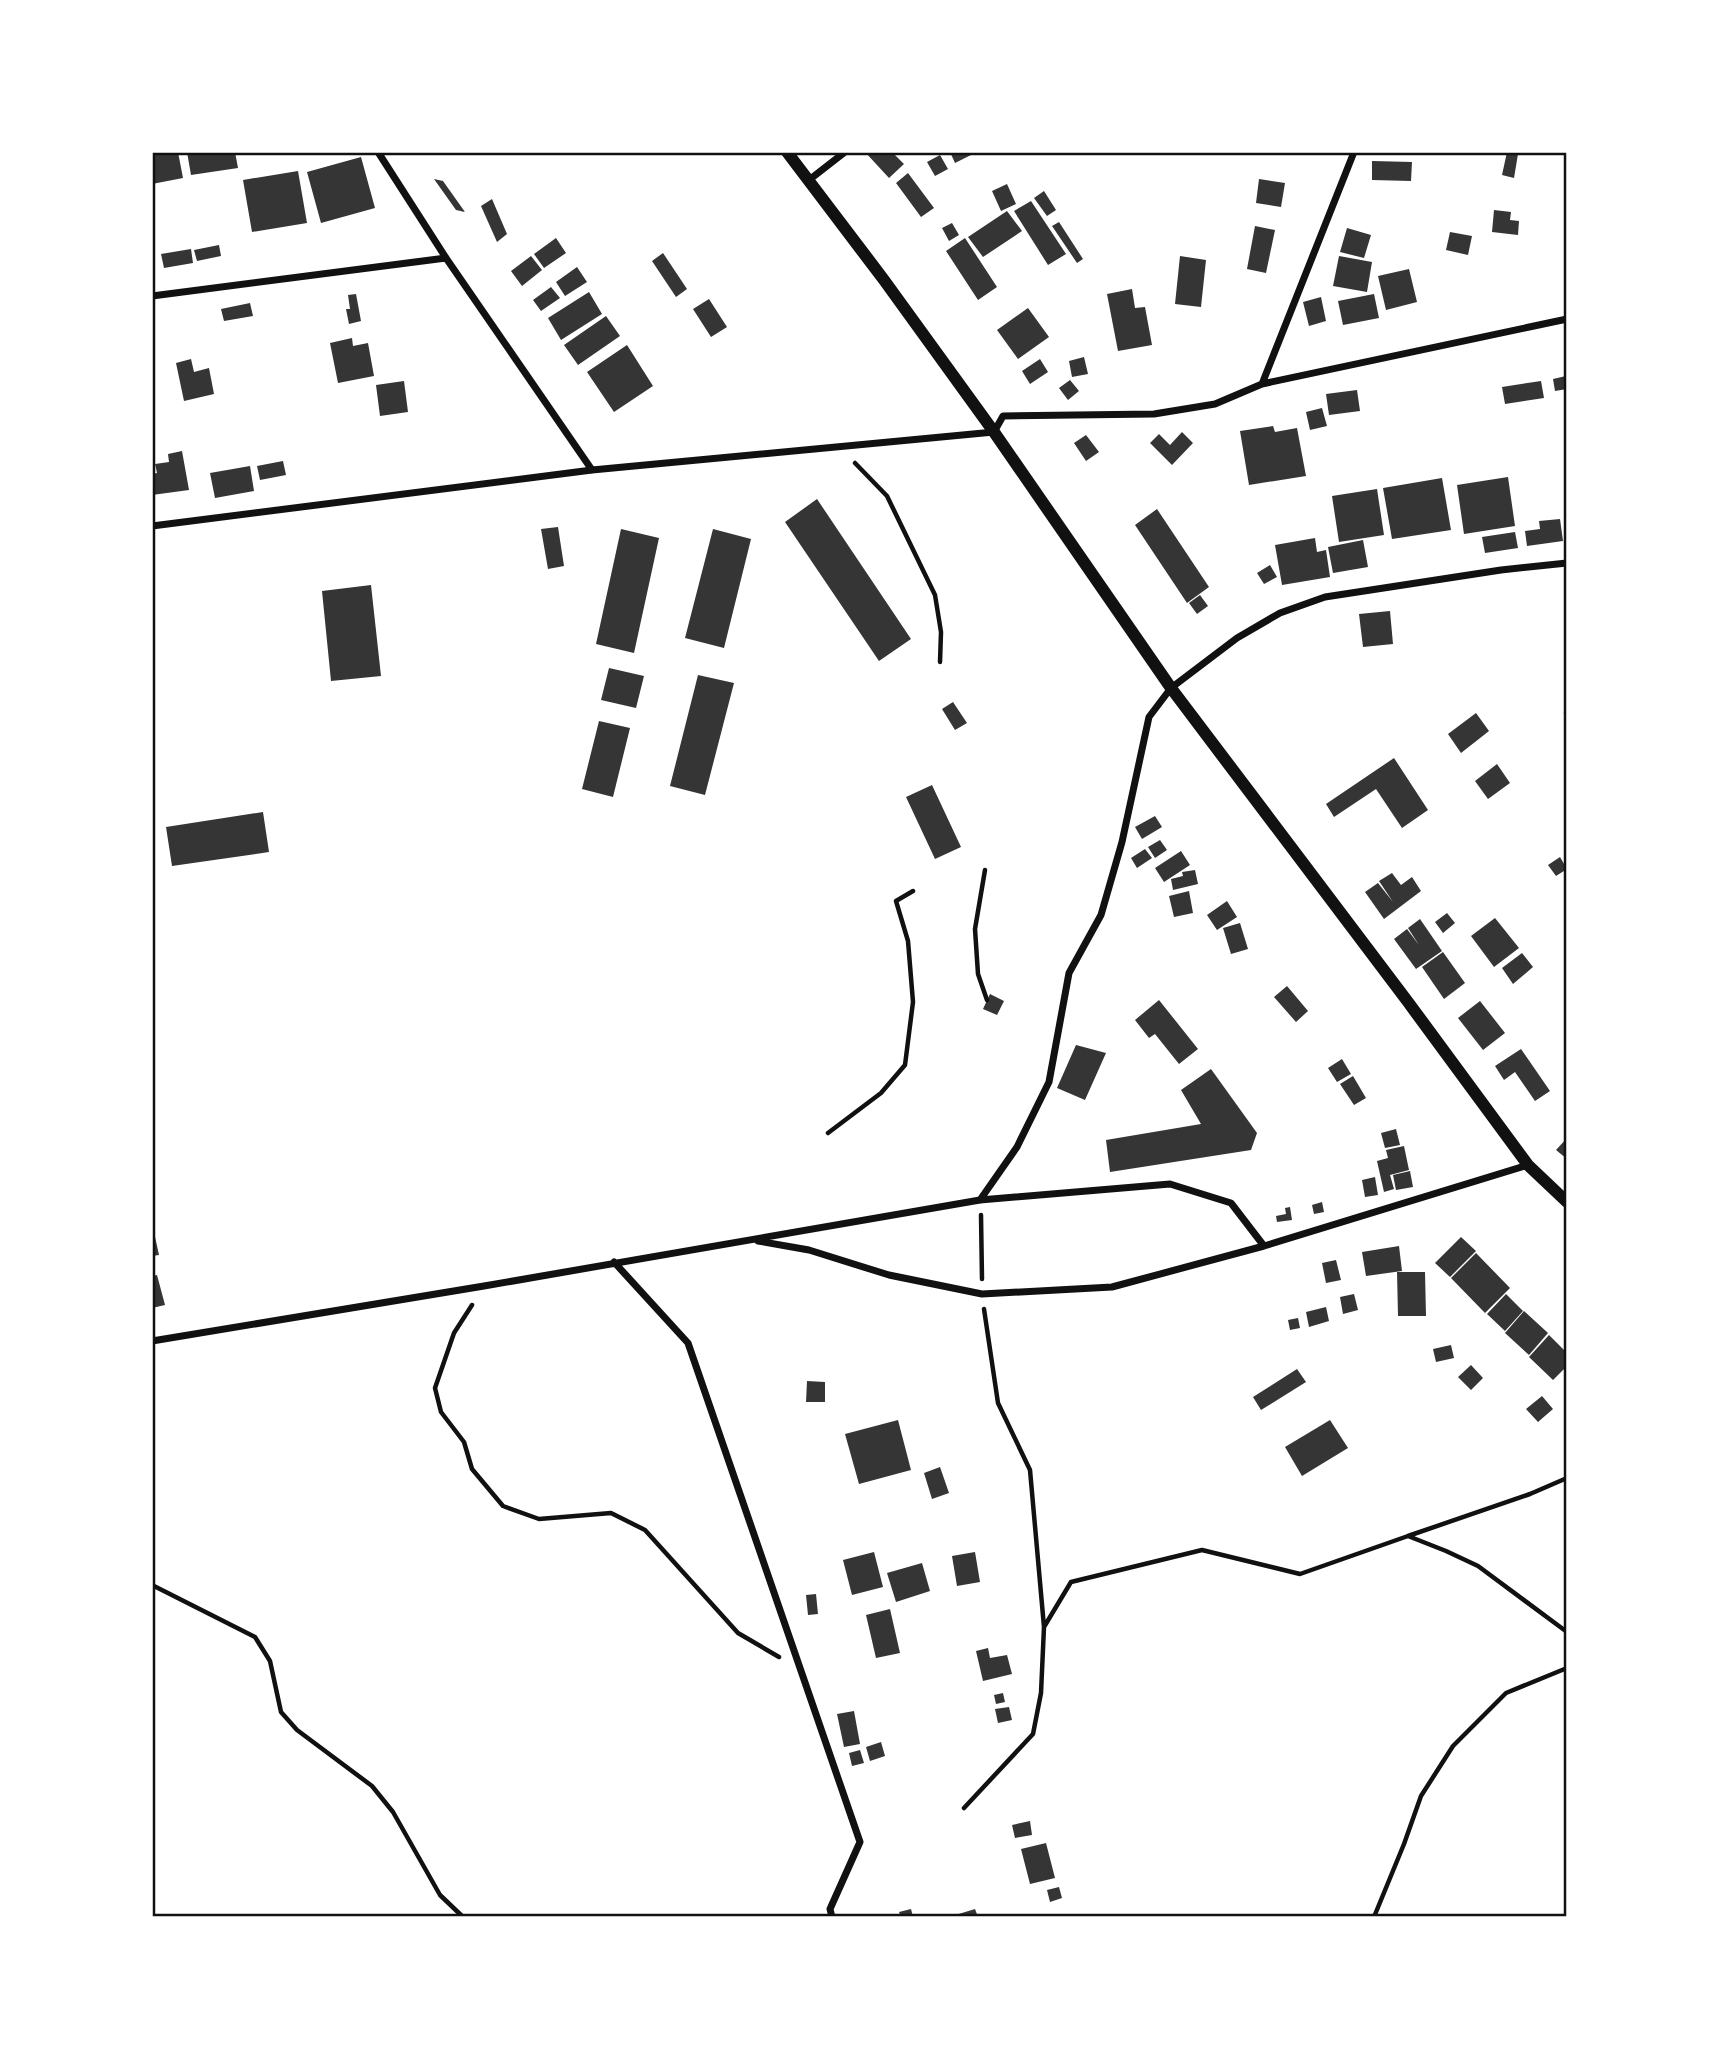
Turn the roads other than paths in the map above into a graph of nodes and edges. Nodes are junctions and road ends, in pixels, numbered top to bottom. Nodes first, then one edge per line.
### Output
1 (378, 152) edge
2 (787, 152) edge
3 (845, 152) edge
4 (1354, 152) edge
5 (809, 180) junction
6 (446, 258) junction
7 (152, 296) edge
8 (1567, 319) edge
9 (1262, 384) junction
10 (994, 432) junction
11 (592, 470) junction
12 (152, 526) edge
13 (1567, 563) edge
14 (1171, 688) junction
15 (1528, 1166) junction
16 (980, 1200) junction
17 (1567, 1202) edge
18 (754, 1240) junction
19 (1264, 1246) junction
20 (614, 1262) junction
21 (152, 1340) edge
22 (832, 1917) edge

1 - 6 street
2 - 5 street
3 - 5 street
4 - 9 street
5 - 10 street
6 - 7 street
6 - 11 street
8 - 9 street
9 - 10 street
10 - 11 street
10 - 14 street
11 - 12 street
13 - 14 street
14 - 15 street
14 - 16 street
15 - 17 street
15 - 19 street
16 - 18 street
16 - 19 street
18 - 19 street
18 - 20 street
20 - 21 street
20 - 22 street

